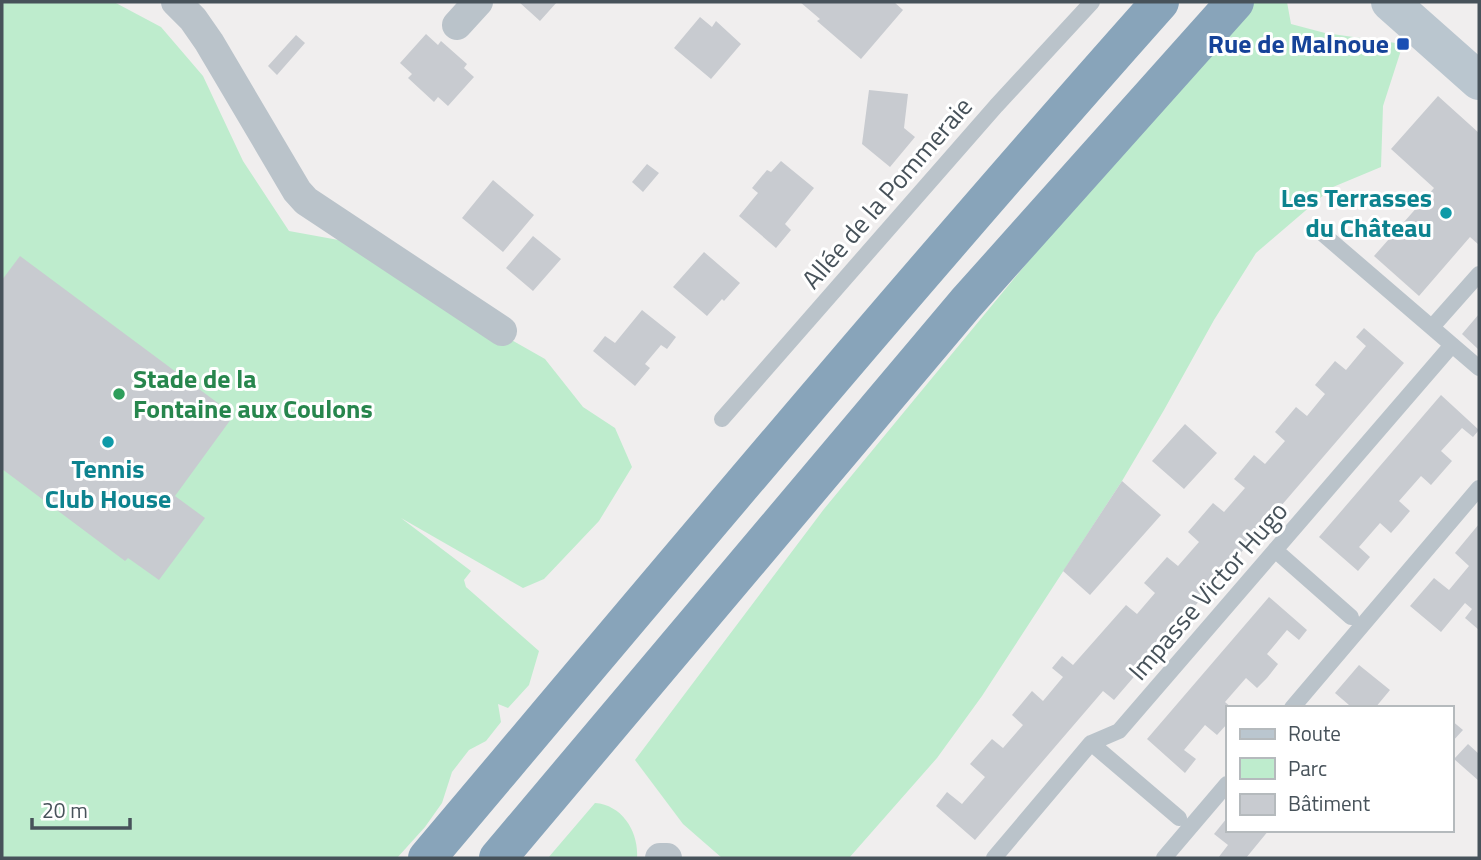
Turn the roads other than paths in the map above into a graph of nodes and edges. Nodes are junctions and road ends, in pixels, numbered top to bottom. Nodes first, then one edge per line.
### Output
1 (176, 2) edge
2 (478, 2) edge
3 (1091, 2) edge
4 (1160, 2) edge
5 (1235, 2) edge
6 (1390, 2) edge
7 (457, 25) dead end
8 (1476, 68) edge
9 (1323, 234) dead end
10 (1479, 274) edge
11 (1432, 327) junction
12 (502, 331) dead end
13 (1452, 345) junction
14 (1479, 368) edge
15 (722, 419) dead end
16 (1479, 488) edge
17 (1275, 550) junction
18 (1351, 617) dead end
19 (1294, 706) edge
20 (1091, 743) junction
21 (1226, 785) edge
22 (1179, 818) dead end
23 (427, 858) edge
24 (498, 858) edge
25 (661, 858) edge
26 (667, 858) edge
27 (994, 858) edge
28 (1164, 858) edge

1 - 12 street
2 - 7 street
3 - 15 lane, Allée de la Pommeraie
4 - 23 highway
5 - 24 highway
6 - 8 main road
9 - 11 lane
10 - 11 lane
11 - 13 lane
13 - 14 lane
13 - 17 lane, Impasse Victor Hugo
16 - 19 lane
17 - 18 lane
17 - 20 lane, Impasse Victor Hugo
20 - 22 lane
20 - 27 lane, Impasse Victor Hugo
21 - 28 lane
25 - 26 street

